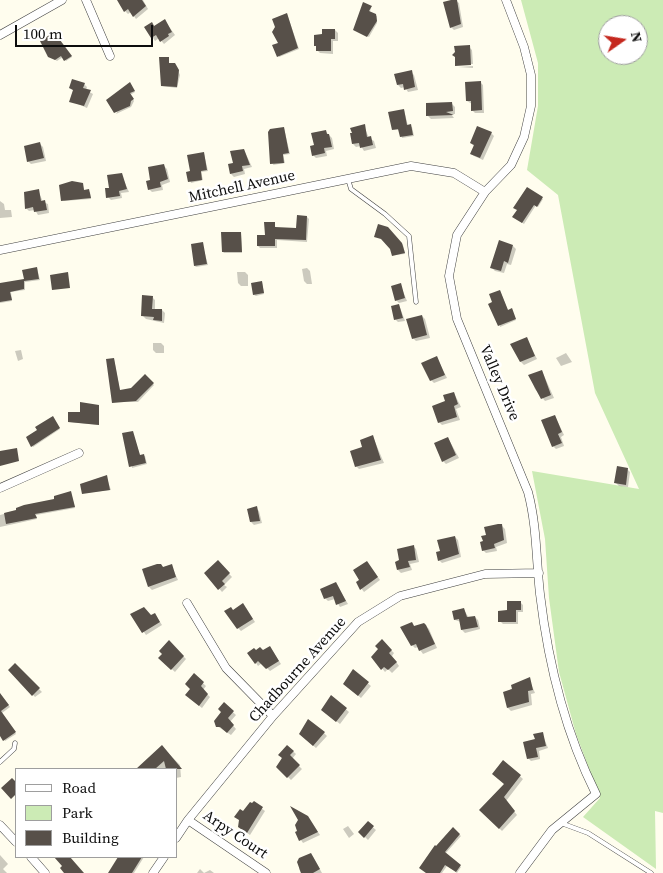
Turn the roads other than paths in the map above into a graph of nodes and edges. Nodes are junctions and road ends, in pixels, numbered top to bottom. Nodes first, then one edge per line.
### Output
1 (62, 0) edge
2 (86, 0) edge
3 (506, 0) edge
4 (0, 35) edge
5 (110, 56) dead end
6 (348, 179) junction
7 (485, 192) junction
8 (0, 250) edge
9 (416, 302) dead end
10 (79, 453) dead end
11 (0, 488) edge
12 (539, 573) junction
13 (186, 603) dead end
14 (273, 716) junction
15 (14, 743) dead end
16 (0, 762) edge
17 (188, 820) junction
18 (561, 822) junction
19 (0, 824) edge
20 (178, 835) edge
21 (15, 841) edge
22 (31, 858) edge
23 (163, 858) edge
24 (44, 873) edge
25 (153, 873) edge
26 (266, 873) edge
27 (520, 873) edge
28 (651, 873) edge

1 - 4 street
2 - 5 street
3 - 7 street, Valley Drive
6 - 7 street, Mitchell Avenue
6 - 8 street, Mitchell Avenue
6 - 9 lane
7 - 12 street, Valley Drive
10 - 11 street
12 - 14 street, Chadbourne Avenue
12 - 18 street, Valley Drive
13 - 14 street
14 - 17 street, Chadbourne Avenue
15 - 16 lane
17 - 20 street, Chadbourne Avenue
17 - 26 street, Arpy Court
18 - 27 street
18 - 28 lane
19 - 21 street
22 - 24 street
23 - 25 street

